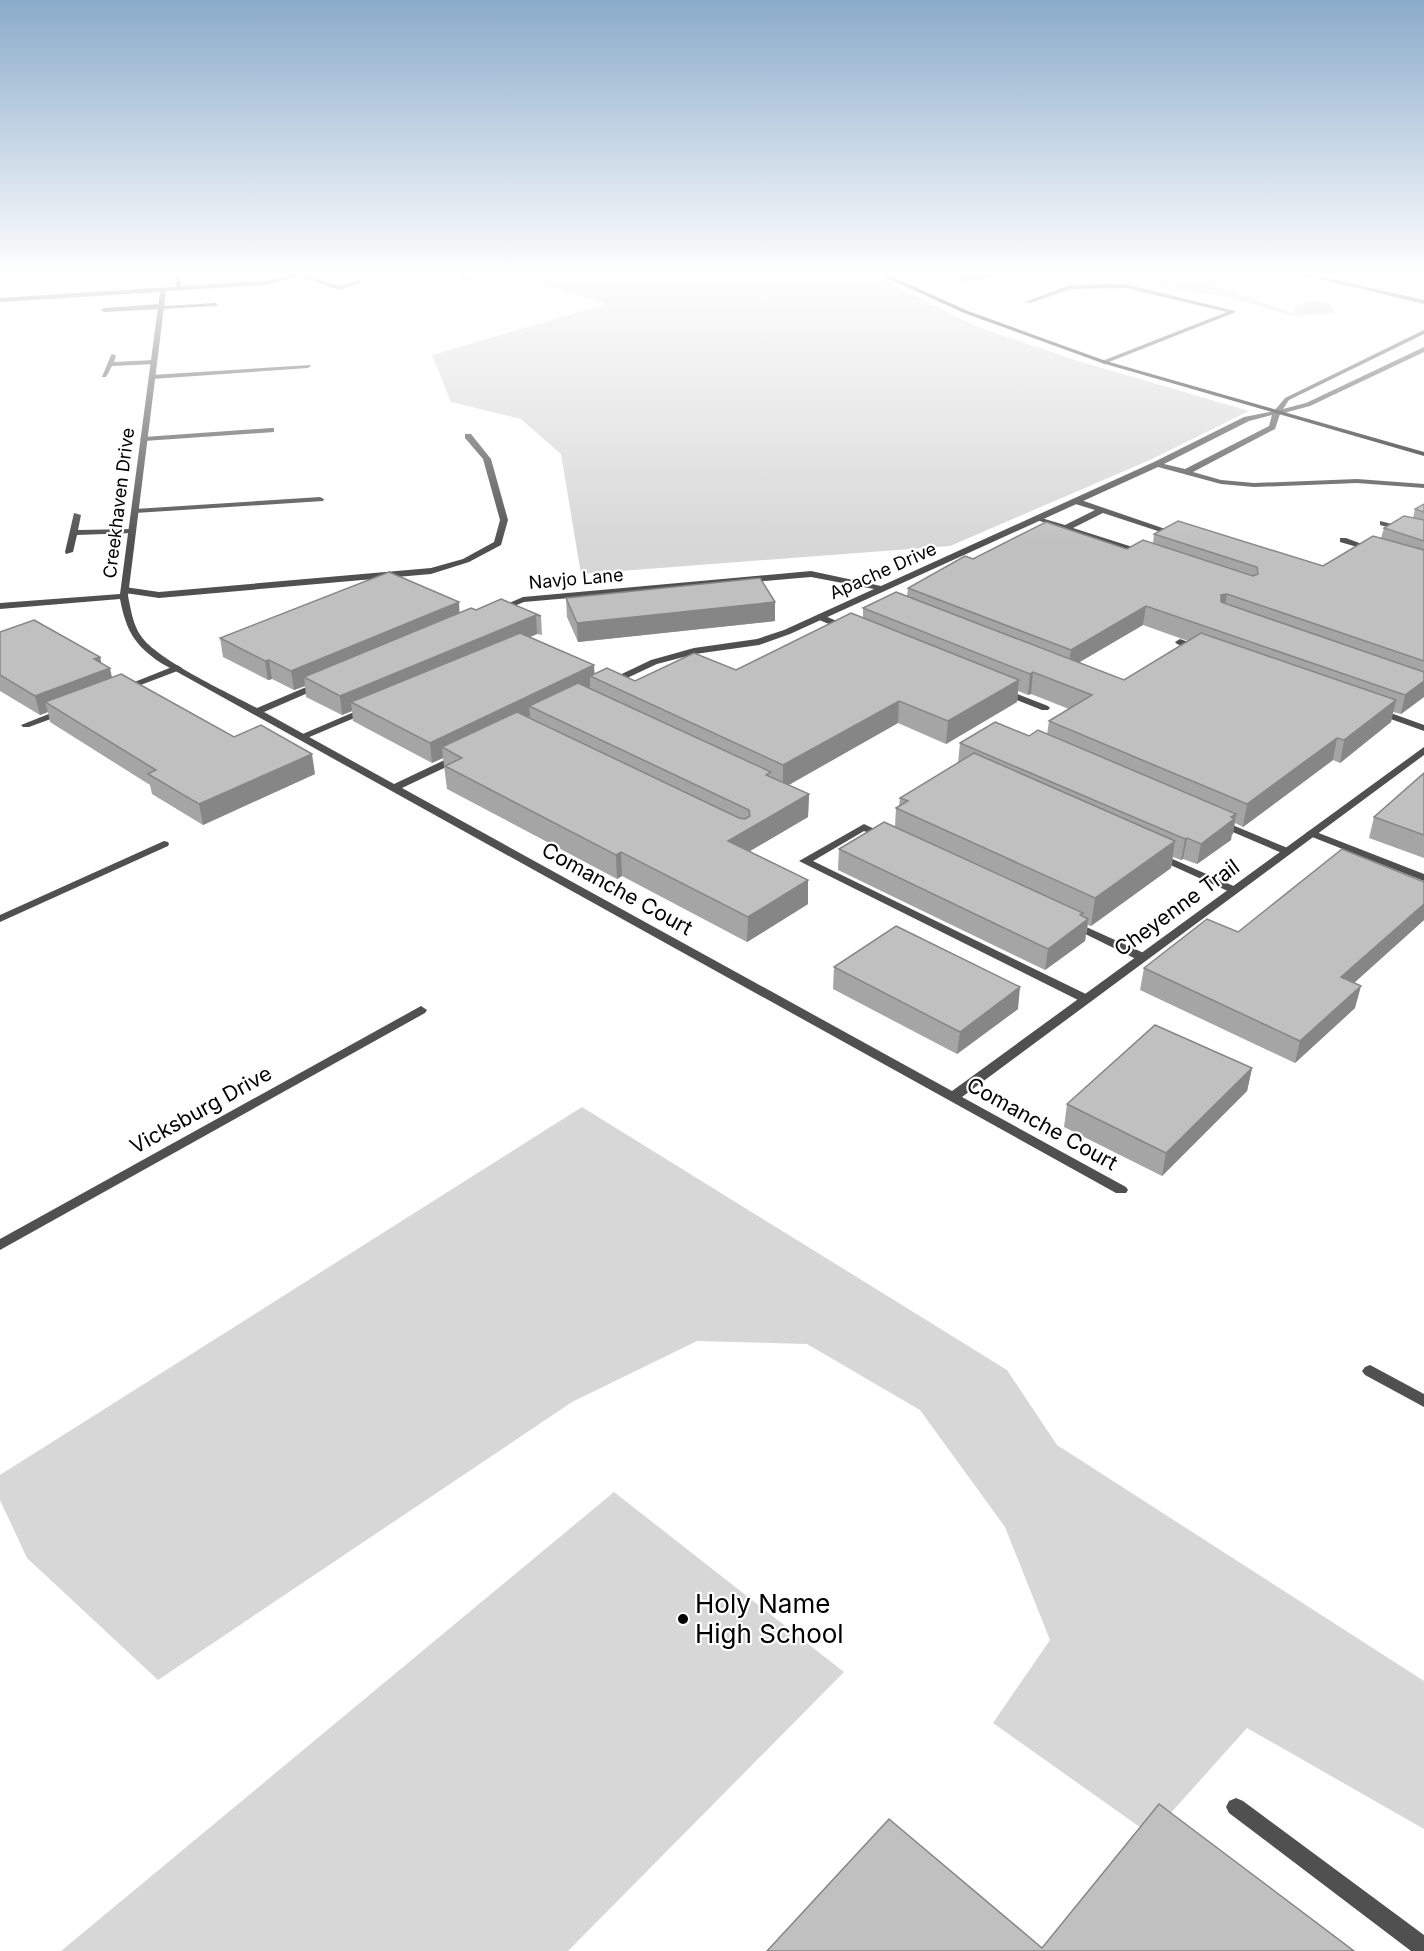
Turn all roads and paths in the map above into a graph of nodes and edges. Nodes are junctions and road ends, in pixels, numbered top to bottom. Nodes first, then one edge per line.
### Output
1 (109, 364) edge
2 (154, 364) edge
3 (1111, 364) edge
4 (1358, 364) edge
5 (1393, 364) edge
6 (308, 366) dead end
7 (104, 376) dead end
8 (152, 377) junction
9 (1277, 412) junction
10 (271, 430) dead end
11 (468, 436) dead end
12 (144, 439) junction
13 (1424, 454) edge
14 (1157, 464) junction
15 (1186, 472) junction
16 (1424, 486) edge
17 (320, 499) dead end
18 (1075, 501) junction
19 (1102, 510) junction
20 (135, 511) junction
21 (77, 515) dead end
22 (1038, 519) junction
23 (1383, 524) dead end
24 (1066, 528) junction
25 (132, 531) junction
26 (73, 533) junction
27 (1424, 536) edge
28 (1190, 538) edge
29 (1343, 540) dead end
30 (69, 552) dead end
31 (1383, 553) edge
32 (1153, 556) edge
33 (884, 589) junction
34 (124, 593) junction
35 (867, 596) junction
36 (878, 601) edge
37 (0, 606) edge
38 (491, 613) edge
39 (820, 617) junction
40 (852, 630) edge
41 (1180, 642) dead end
42 (1213, 653) edge
43 (177, 668) junction
44 (330, 681) edge
45 (991, 687) edge
46 (600, 688) edge
47 (112, 693) edge
48 (377, 705) edge
49 (1045, 708) dead end
50 (1368, 708) edge
51 (69, 709) edge
52 (256, 712) junction
53 (26, 725) dead end
54 (1424, 728) edge
55 (303, 736) junction
56 (1424, 750) edge
57 (466, 753) edge
58 (393, 788) junction
59 (1211, 819) edge
60 (1311, 833) junction
61 (896, 842) edge
62 (164, 844) dead end
63 (1147, 851) edge
64 (1286, 851) junction
65 (1424, 878) edge
66 (1234, 890) junction
67 (1057, 917) edge
68 (0, 919) edge
69 (1142, 957) junction
70 (1086, 999) junction
71 (421, 1010) dead end
72 (953, 1097) junction
73 (1121, 1190) dead end
74 (0, 1245) edge
75 (1370, 1371) dead end
76 (1424, 1401) edge
77 (1236, 1807) dead end
78 (1424, 1948) edge

1 - 7 street
2 - 8 street, Creekhaven Drive
3 - 9 main road
4 - 9 street
5 - 9 street, Apache Drive
6 - 8 street
8 - 12 street, Creekhaven Drive
9 - 13 main road
9 - 14 street, Apache Drive
9 - 15 street
10 - 12 street
11 - 34 street
12 - 20 street, Creekhaven Drive
14 - 15 street
14 - 18 street, Apache Drive
15 - 16 street
17 - 20 street
18 - 19 street
18 - 22 street, Apache Drive
19 - 24 street
19 - 28 street
20 - 25 street, Creekhaven Drive
21 - 26 street
22 - 24 street
22 - 33 street, Apache Drive
23 - 27 street
24 - 32 street
25 - 26 street
25 - 34 street, Creekhaven Drive
26 - 30 street
29 - 31 street
33 - 35 street, Apache Drive
33 - 38 street, Navjo Lane
34 - 37 street, Creekhaven Drive
34 - 43 street, Comanche Court
35 - 36 street
35 - 39 street, Apache Drive
39 - 40 street
39 - 46 street, Apache Drive
41 - 42 street
43 - 47 street
43 - 52 street, Comanche Court
44 - 52 street
45 - 49 street
48 - 55 street
50 - 54 street
51 - 53 street
52 - 55 street, Comanche Court
55 - 58 street, Comanche Court
56 - 60 street, Cheyenne Trail
57 - 58 street
58 - 72 street, Comanche Court
59 - 64 street
60 - 64 street, Cheyenne Trail
60 - 65 street
61 - 70 street
62 - 68 street
63 - 66 street
64 - 66 street, Cheyenne Trail
66 - 69 street, Cheyenne Trail
67 - 69 street
69 - 70 street, Cheyenne Trail
70 - 72 street, Cheyenne Trail
71 - 74 street, Vicksburg Drive
72 - 73 street, Comanche Court
75 - 76 street
77 - 78 street

